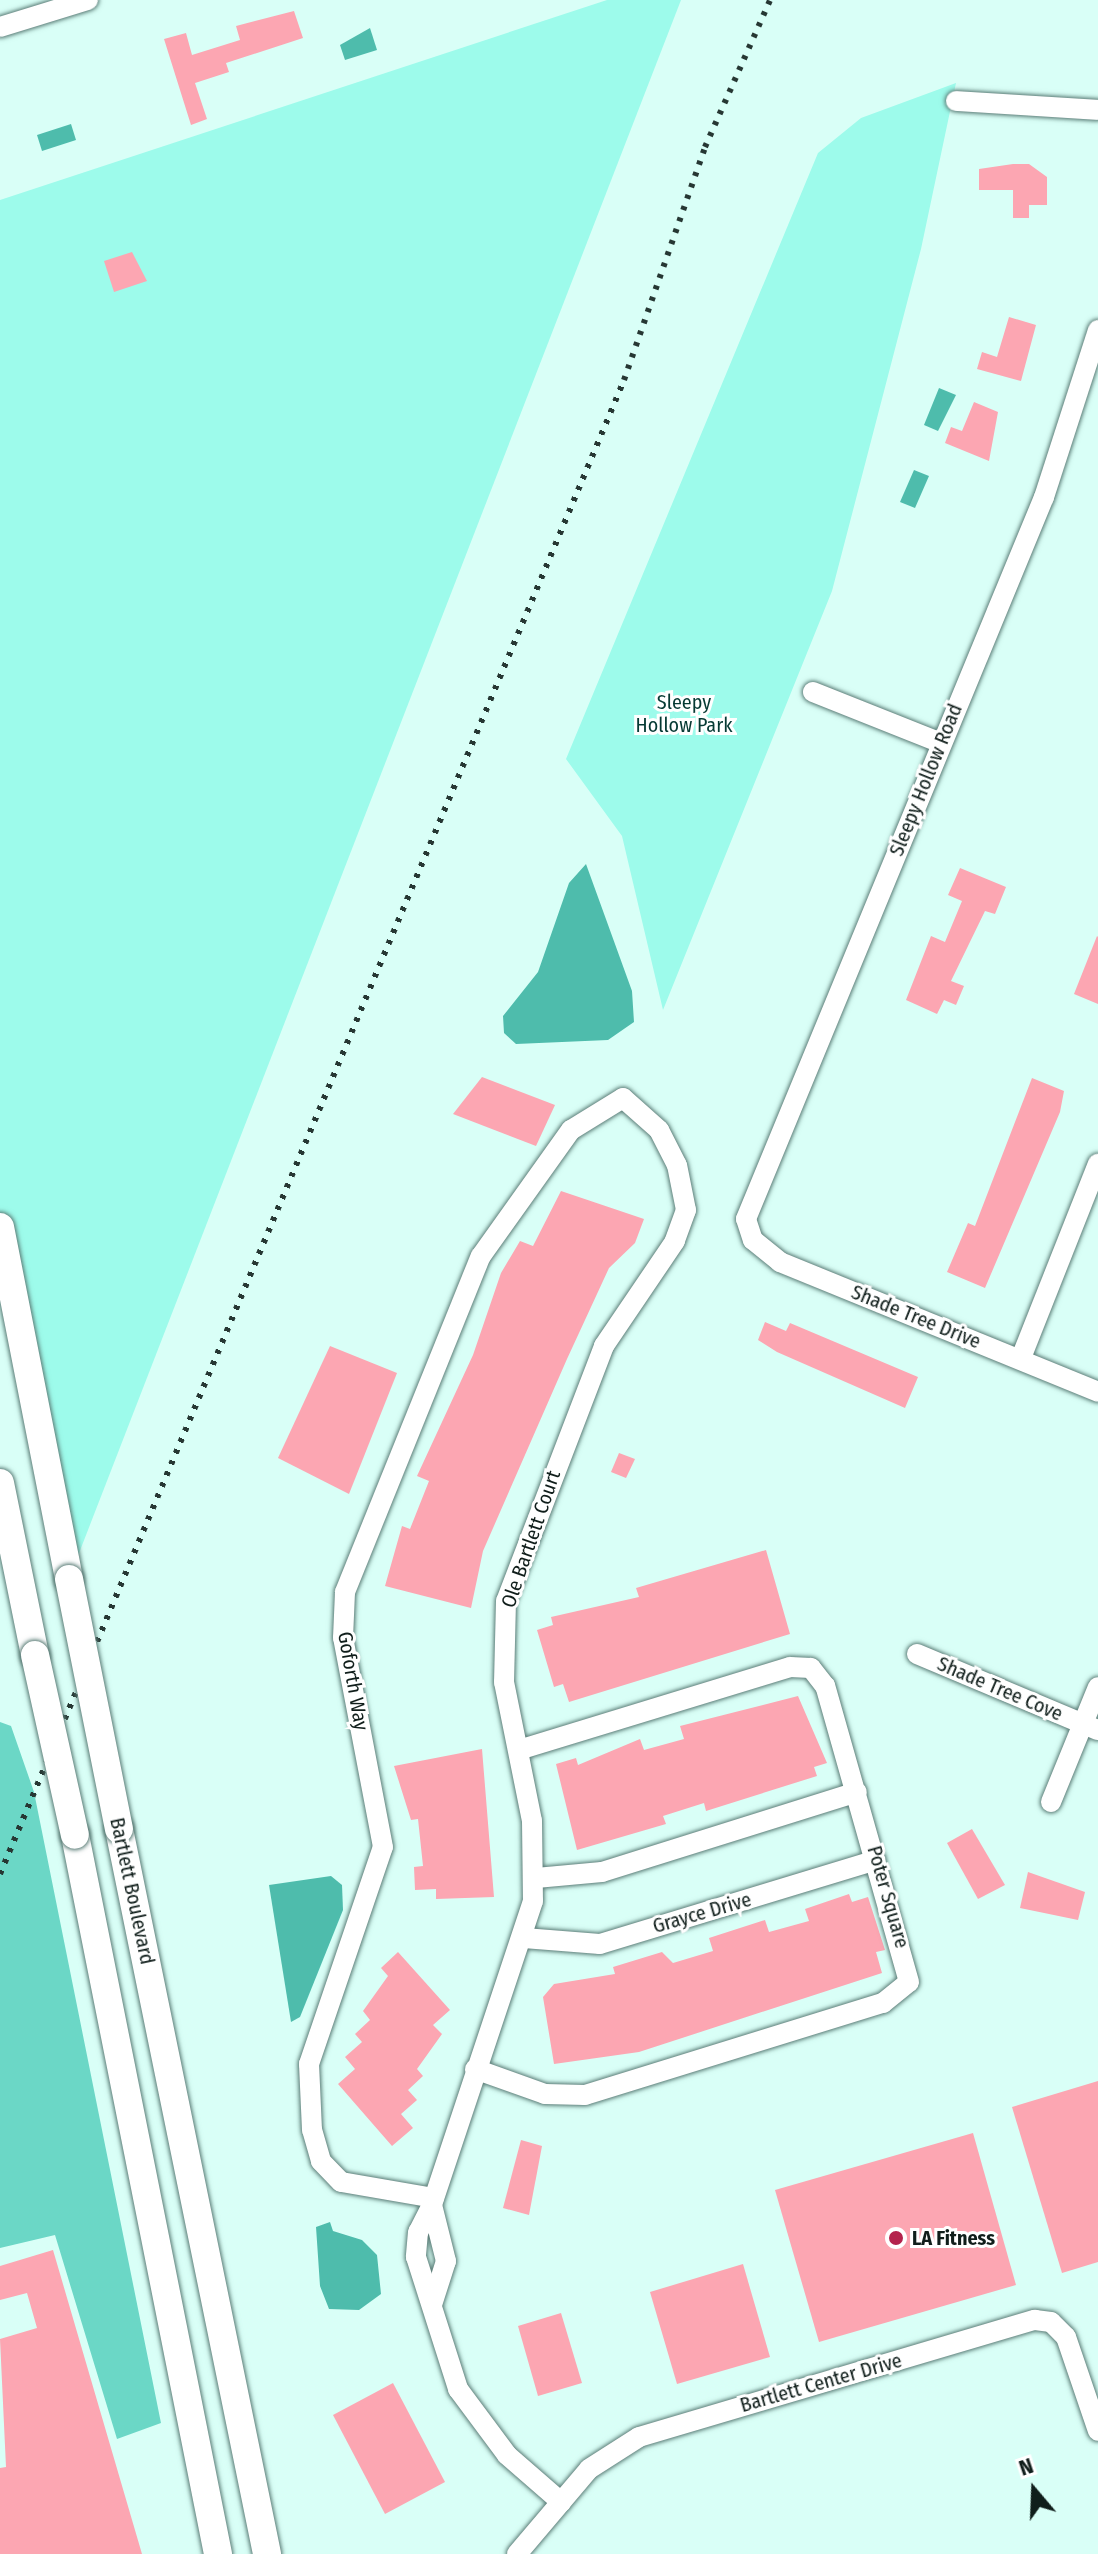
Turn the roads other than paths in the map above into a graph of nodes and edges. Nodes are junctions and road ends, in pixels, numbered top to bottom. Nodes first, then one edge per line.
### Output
1 (88, 0) edge
2 (0, 27) edge
3 (956, 101) dead end
4 (1098, 110) edge
5 (1098, 330) edge
6 (813, 692) dead end
7 (941, 743) junction
8 (623, 1098) joint
9 (1098, 1164) edge
10 (0, 1227) edge
11 (747, 1227) joint
12 (1021, 1358) junction
13 (1098, 1392) edge
14 (0, 1483) edge
15 (917, 1654) dead end
16 (1098, 1687) edge
17 (1091, 1727) edge
18 (518, 1750) junction
19 (857, 1792) junction
20 (1051, 1802) dead end
21 (876, 1860) junction
22 (536, 1878) junction
23 (524, 1938) junction
24 (475, 2069) junction
25 (433, 2202) junction
26 (432, 2305) junction
27 (1098, 2431) edge
28 (561, 2502) junction
29 (218, 2554) edge
30 (267, 2554) edge
31 (517, 2554) edge

1 - 2 street
3 - 4 street
5 - 7 street, Sleepy Hollow Road
6 - 7 street
7 - 11 street, Sleepy Hollow Road
8 - 18 street, Ole Bartlett Court
8 - 25 street, Goforth Way
9 - 12 street
10 - 30 main road, Bartlett Boulevard, bridge
11 - 12 street, Shade Tree Drive
12 - 13 street, Shade Tree Drive
14 - 29 main road, bridge
15 - 17 street, Shade Tree Cove
16 - 17 street, Shade Tree Cove
17 - 20 street, Shade Tree Cove
18 - 19 street, Poter Square
18 - 22 street, Ole Bartlett Court
19 - 21 street, Poter Square
19 - 22 street
21 - 23 street, Grayce Drive
21 - 24 street, Poter Square
22 - 23 street, Ole Bartlett Court
23 - 24 street, Ole Bartlett Court
24 - 25 street, Ole Bartlett Court
25 - 26 street
25 - 26 street, Ole Bartlett Court
26 - 28 street, Ole Bartlett Court
27 - 28 street, Bartlett Center Drive
28 - 31 street, Bartlett Center Drive

